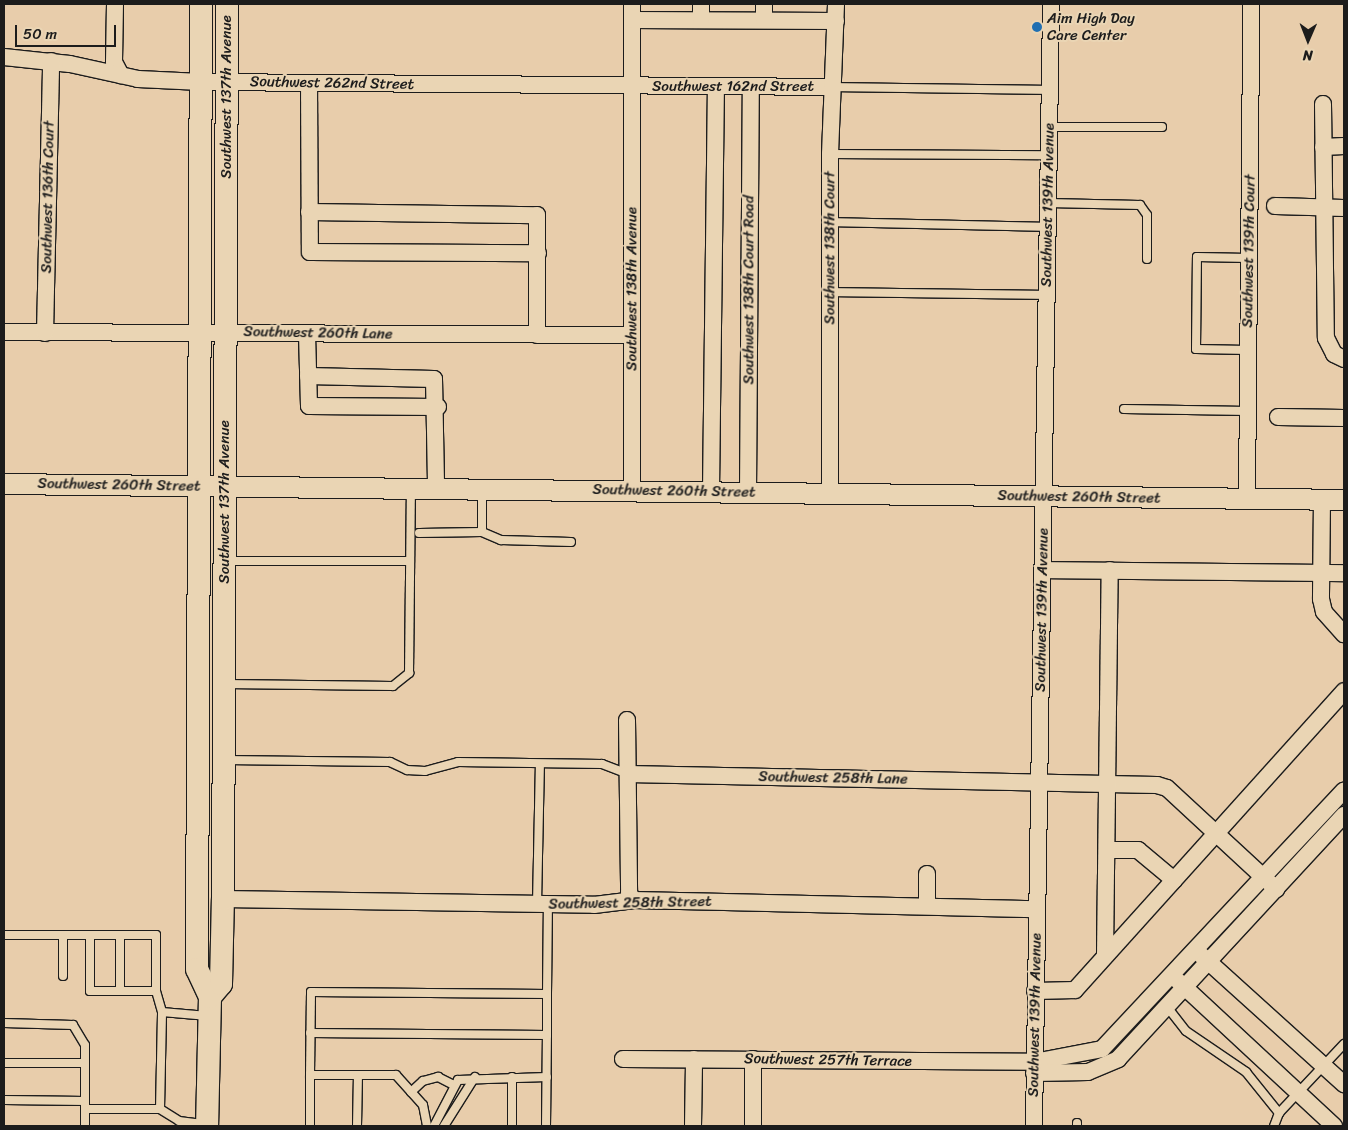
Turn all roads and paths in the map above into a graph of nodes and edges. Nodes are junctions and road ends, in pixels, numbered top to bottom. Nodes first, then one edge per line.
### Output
1 (114, 4) edge
2 (201, 4) edge
3 (227, 4) edge
4 (701, 4) edge
5 (836, 4) edge
6 (1051, 4) edge
7 (1251, 4) edge
8 (632, 12) edge
9 (764, 12) edge
10 (701, 20) junction
11 (836, 21) junction
12 (4, 57) edge
13 (51, 61) junction
14 (121, 75) junction
15 (201, 82) junction
16 (227, 82) junction
17 (309, 83) junction
18 (632, 87) junction
19 (833, 87) junction
20 (716, 88) junction
21 (751, 88) junction
22 (1050, 90) junction
23 (1323, 104) dead end
24 (1050, 127) junction
25 (1162, 128) dead end
26 (1344, 146) edge
27 (1323, 147) junction
28 (830, 154) junction
29 (1049, 156) junction
30 (1048, 203) junction
31 (1275, 206) dead end
32 (1323, 208) junction
33 (1344, 208) edge
34 (309, 212) junction
35 (830, 222) junction
36 (1048, 227) junction
37 (538, 253) junction
38 (1249, 258) junction
39 (1147, 259) dead end
40 (830, 292) junction
41 (1047, 295) junction
42 (4, 332) edge
43 (200, 332) junction
44 (226, 332) junction
45 (44, 333) junction
46 (307, 334) junction
47 (537, 334) junction
48 (632, 335) junction
49 (1248, 350) junction
50 (1344, 359) edge
51 (308, 376) junction
52 (438, 407) junction
53 (1124, 409) dead end
54 (1248, 411) junction
55 (1278, 417) dead end
56 (1344, 418) edge
57 (4, 484) edge
58 (201, 486) junction
59 (225, 486) junction
60 (411, 488) junction
61 (436, 488) junction
62 (482, 489) junction
63 (632, 490) junction
64 (711, 491) junction
65 (748, 492) junction
66 (830, 492) junction
67 (1044, 498) junction
68 (1247, 498) junction
69 (1322, 499) junction
70 (1344, 500) edge
71 (482, 532) junction
72 (419, 533) dead end
73 (571, 542) dead end
74 (225, 561) junction
75 (410, 561) junction
76 (1043, 570) junction
77 (1110, 570) junction
78 (1321, 573) junction
79 (1344, 573) edge
80 (1344, 634) edge
81 (224, 684) junction
82 (1344, 691) edge
83 (627, 720) dead end
84 (224, 760) junction
85 (540, 764) junction
86 (628, 774) junction
87 (1037, 782) junction
88 (1108, 784) junction
89 (1344, 790) edge
90 (1344, 815) edge
91 (1216, 832) junction
92 (1108, 850) junction
93 (927, 874) dead end
94 (1263, 877) junction
95 (1174, 880) junction
96 (1276, 889) junction
97 (223, 899) junction
98 (633, 900) junction
99 (543, 904) junction
100 (927, 906) junction
101 (1036, 909) junction
102 (4, 935) edge
103 (63, 935) junction
104 (90, 935) junction
105 (120, 935) junction
106 (1196, 950) junction
107 (1105, 954) junction
108 (1210, 962) junction
109 (63, 976) dead end
110 (1172, 976) junction
111 (1185, 989) junction
112 (120, 991) junction
113 (156, 991) junction
114 (1035, 991) junction
115 (547, 994) junction
116 (210, 1006) junction
117 (1168, 1008) junction
118 (162, 1012) junction
119 (4, 1023) edge
120 (310, 1033) junction
121 (547, 1035) junction
122 (1344, 1044) edge
123 (623, 1059) dead end
124 (694, 1059) junction
125 (753, 1059) junction
126 (4, 1063) edge
127 (85, 1063) junction
128 (1324, 1066) junction
129 (1034, 1068) junction
130 (310, 1074) junction
131 (358, 1075) junction
132 (475, 1077) junction
133 (512, 1077) junction
134 (547, 1077) junction
135 (1344, 1084) edge
136 (454, 1085) junction
137 (411, 1092) junction
138 (1298, 1094) junction
139 (4, 1100) edge
140 (85, 1105) junction
141 (160, 1109) junction
142 (1279, 1113) junction
143 (207, 1125) edge
144 (85, 1126) edge
145 (310, 1126) edge
146 (357, 1126) edge
147 (427, 1126) edge
148 (434, 1126) edge
149 (444, 1126) edge
150 (512, 1126) edge
151 (546, 1126) edge
152 (693, 1126) edge
153 (753, 1126) edge
154 (1034, 1126) edge
155 (1274, 1126) edge
156 (1334, 1126) edge

1 - 14 street
2 - 15 main road, Southwest 137th Avenue
3 - 16 main road, Southwest 137th Avenue
4 - 10 street
5 - 11 street, Southwest 138th Court
6 - 22 street, Southwest 139th Avenue
7 - 38 street, Southwest 139th Court
8 - 10 street
8 - 18 street, Southwest 138th Avenue
9 - 10 street
9 - 11 street
11 - 19 street, Southwest 138th Court
12 - 13 street, Southwest 262nd Street
13 - 14 street, Southwest 262nd Street
13 - 45 street, Southwest 136th Court
14 - 15 street, Southwest 262nd Street
15 - 16 street, Southwest 262nd Street
15 - 43 main road, Southwest 137th Avenue
16 - 17 street, Southwest 262nd Street
16 - 44 main road, Southwest 137th Avenue
17 - 18 street, Southwest 262nd Street
17 - 34 street
18 - 20 street, Southwest 162nd Street
18 - 48 street, Southwest 138th Avenue
19 - 21 street, Southwest 162nd Street
19 - 22 lane
19 - 28 street, Southwest 138th Court
20 - 21 street, Southwest 162nd Street
20 - 64 street
21 - 65 street, Southwest 138th Court Road
22 - 24 street, Southwest 139th Avenue
23 - 27 street
24 - 25 lane
24 - 29 street, Southwest 139th Avenue
26 - 27 street
27 - 32 street
28 - 29 lane
28 - 35 street, Southwest 138th Court
29 - 30 street, Southwest 139th Avenue
30 - 36 street, Southwest 139th Avenue
30 - 39 lane
31 - 32 street
32 - 33 street
32 - 50 street
34 - 37 street
34 - 37 street
35 - 36 lane
35 - 40 street, Southwest 138th Court
36 - 41 street, Southwest 139th Avenue
37 - 47 street
38 - 49 street, Southwest 139th Court
38 - 49 lane
40 - 41 lane
40 - 66 street, Southwest 138th Court
41 - 67 street, Southwest 139th Avenue
42 - 45 street, Southwest 260th Lane
43 - 44 street, Southwest 260th Lane
43 - 45 street, Southwest 260th Lane
43 - 58 main road, Southwest 137th Avenue
44 - 46 street, Southwest 260th Lane
44 - 59 main road, Southwest 137th Avenue
46 - 47 street, Southwest 260th Lane
46 - 51 street
47 - 48 street, Southwest 260th Lane
48 - 63 street, Southwest 138th Avenue
49 - 54 street, Southwest 139th Court
51 - 52 street
51 - 52 street
52 - 61 street
53 - 54 lane
54 - 68 street, Southwest 139th Court
55 - 56 street
57 - 58 street, Southwest 260th Street
58 - 59 street, Southwest 260th Street
58 - 116 main road, Southwest 137th Avenue
59 - 60 street, Southwest 260th Street
59 - 74 main road, Southwest 137th Avenue
60 - 61 street, Southwest 260th Street
60 - 75 lane
61 - 62 street, Southwest 260th Street
62 - 63 street, Southwest 260th Street
62 - 71 lane
63 - 64 street, Southwest 260th Street
64 - 65 street, Southwest 260th Street
65 - 66 street, Southwest 260th Street
66 - 67 street, Southwest 260th Street
67 - 68 street, Southwest 260th Street
67 - 76 street, Southwest 139th Avenue
68 - 69 street, Southwest 260th Street
69 - 70 street, Southwest 260th Street
69 - 78 street
71 - 72 lane
71 - 73 lane
74 - 75 lane
74 - 81 main road, Southwest 137th Avenue
75 - 81 lane
76 - 77 street
76 - 87 street, Southwest 139th Avenue
77 - 78 street
77 - 88 street
78 - 79 street
78 - 80 street
81 - 84 main road, Southwest 137th Avenue
82 - 91 street
83 - 86 street
84 - 85 lane
84 - 97 main road, Southwest 137th Avenue
85 - 86 lane
85 - 99 lane
86 - 87 street, Southwest 258th Lane
86 - 98 street
87 - 88 street, Southwest 258th Lane
87 - 101 street, Southwest 139th Avenue
88 - 91 street, Southwest 258th Lane
88 - 92 street
89 - 94 street
90 - 96 street
91 - 94 street, Southwest 258th Lane
91 - 95 street
92 - 95 street
92 - 107 street
93 - 100 street
94 - 96 street, Southwest 258th Lane
94 - 106 street
95 - 107 street
96 - 108 street
97 - 99 street, Southwest 258th Street
97 - 116 main road, Southwest 137th Avenue
98 - 99 street, Southwest 258th Street
98 - 100 street, Southwest 258th Street
99 - 115 lane
100 - 101 street, Southwest 258th Street
101 - 114 street, Southwest 139th Avenue
102 - 103 lane
103 - 104 lane
103 - 109 lane
104 - 105 lane
104 - 112 lane
105 - 112 lane
105 - 113 lane
106 - 108 street
106 - 110 street
107 - 114 street
108 - 111 street
108 - 128 street
110 - 111 street
110 - 129 street
111 - 117 street
111 - 138 street
112 - 113 lane
113 - 118 lane
114 - 129 street, Southwest 139th Avenue
115 - 120 lane
115 - 121 lane
116 - 118 lane
116 - 143 main road, Southwest 137th Avenue
117 - 129 street
117 - 142 lane
118 - 141 lane
119 - 127 lane
120 - 121 lane
120 - 130 lane
121 - 134 lane
122 - 128 lane
123 - 124 street, Southwest 257th Terrace
124 - 125 street, Southwest 257th Terrace
124 - 152 street
125 - 129 street, Southwest 257th Terrace
125 - 153 street
126 - 127 lane
127 - 140 lane
128 - 135 street
128 - 138 lane
129 - 154 street, Southwest 139th Avenue
130 - 131 lane
130 - 145 lane
131 - 137 lane
131 - 146 lane
132 - 133 lane
132 - 136 lane
132 - 149 lane
133 - 134 lane
133 - 150 lane
134 - 151 lane
136 - 137 lane
136 - 148 lane
137 - 147 lane
138 - 142 lane
138 - 156 street
139 - 140 lane
140 - 141 lane
140 - 144 lane
141 - 143 lane
142 - 155 lane

